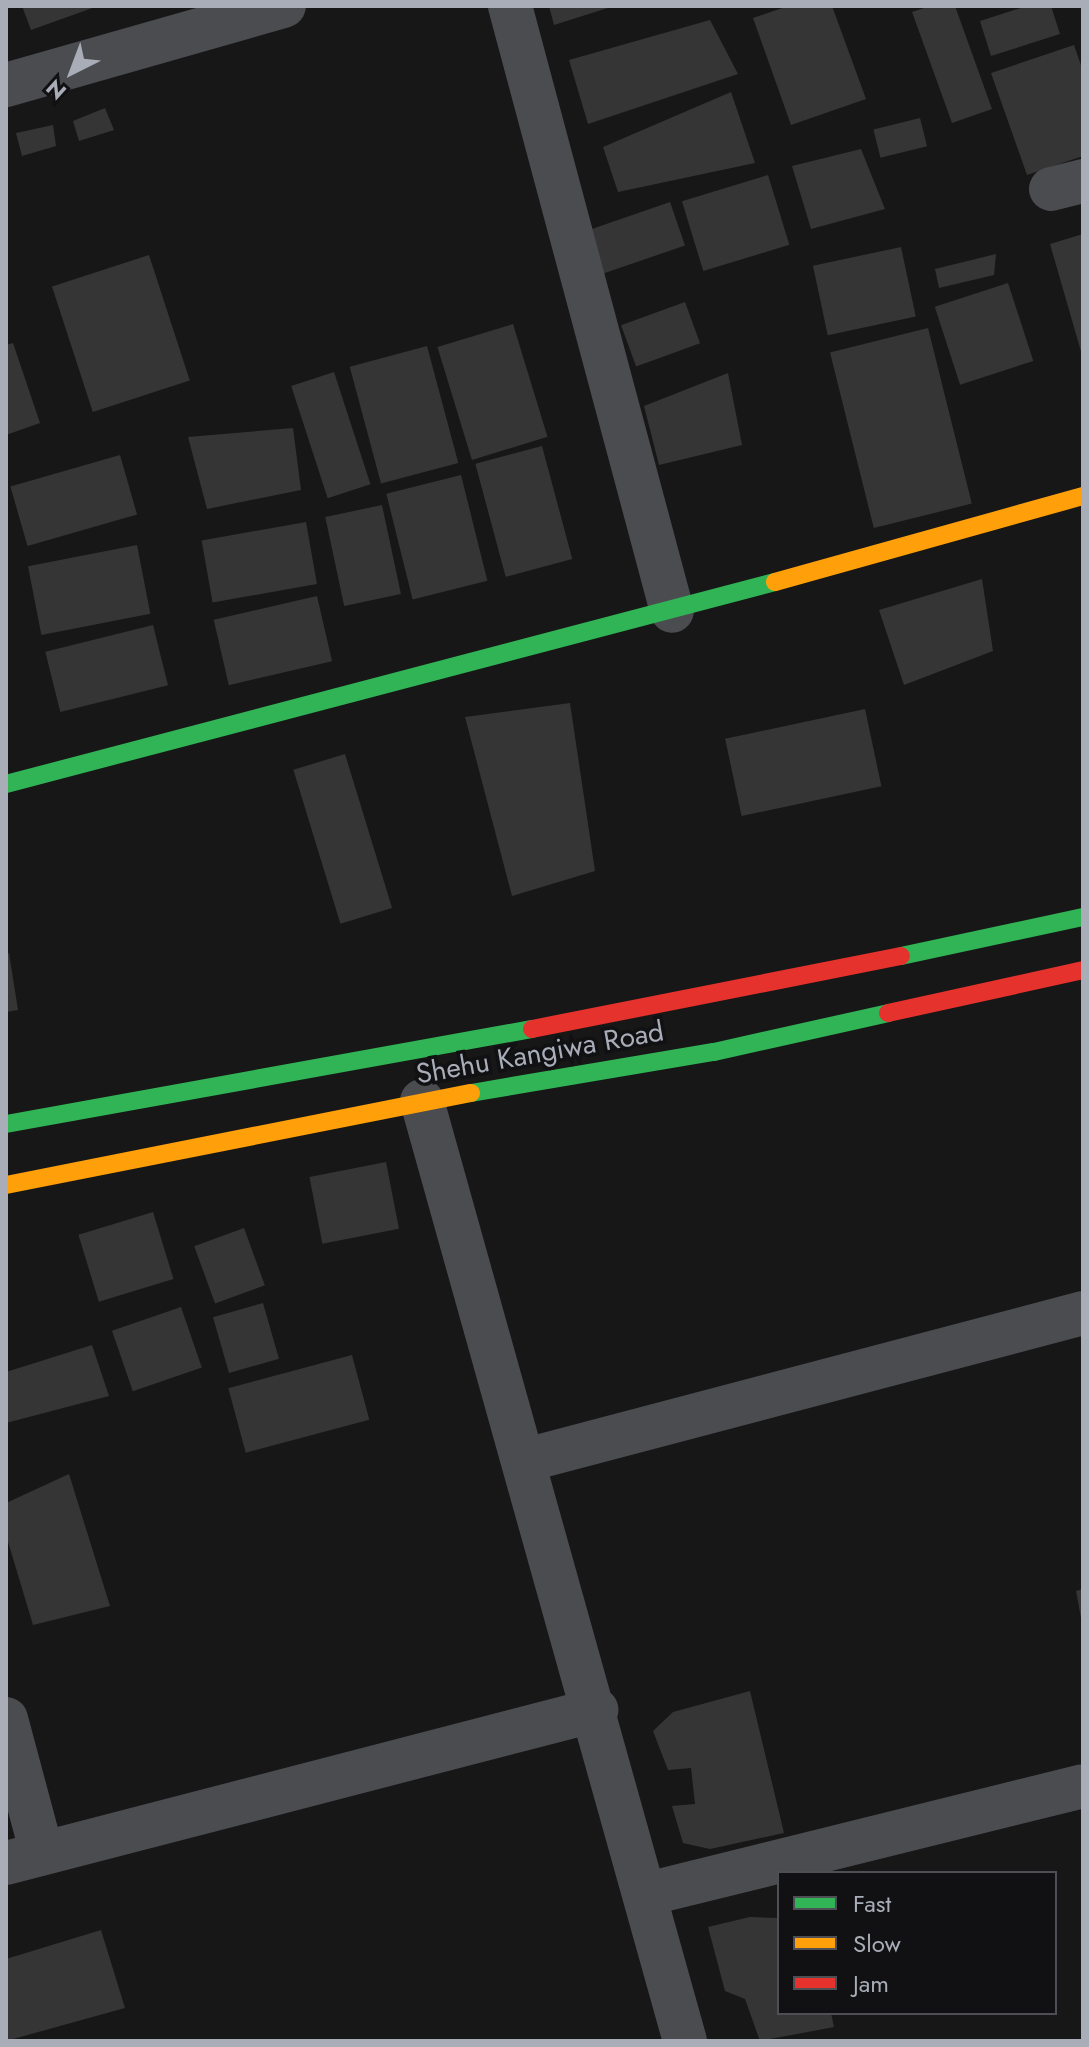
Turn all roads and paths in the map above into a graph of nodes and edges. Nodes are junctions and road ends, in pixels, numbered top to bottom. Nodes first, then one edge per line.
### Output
1 (284, 6) edge
2 (510, 6) edge
3 (196, 19) edge
4 (6, 85) edge
5 (1083, 496) edge
6 (672, 611) junction
7 (6, 784) edge
8 (1083, 917) edge
9 (1083, 970) edge
10 (422, 1101) junction
11 (6, 1124) edge
12 (6, 1185) edge
13 (1083, 1313) edge
14 (526, 1460) junction
15 (596, 1710) junction
16 (6, 1719) edge
17 (1083, 1786) edge
18 (24, 1858) edge
19 (647, 1894) junction
20 (685, 2041) edge

1 - 3 street
2 - 6 street
3 - 4 street
5 - 6 main road
6 - 7 main road
8 - 11 main road, Shehu Kangiwa Road
9 - 10 main road, Shehu Kangiwa Road
10 - 12 main road, Shehu Kangiwa Road
10 - 14 street
13 - 14 street
14 - 15 street
15 - 18 street
15 - 19 street
16 - 18 street
17 - 19 street
19 - 20 street

